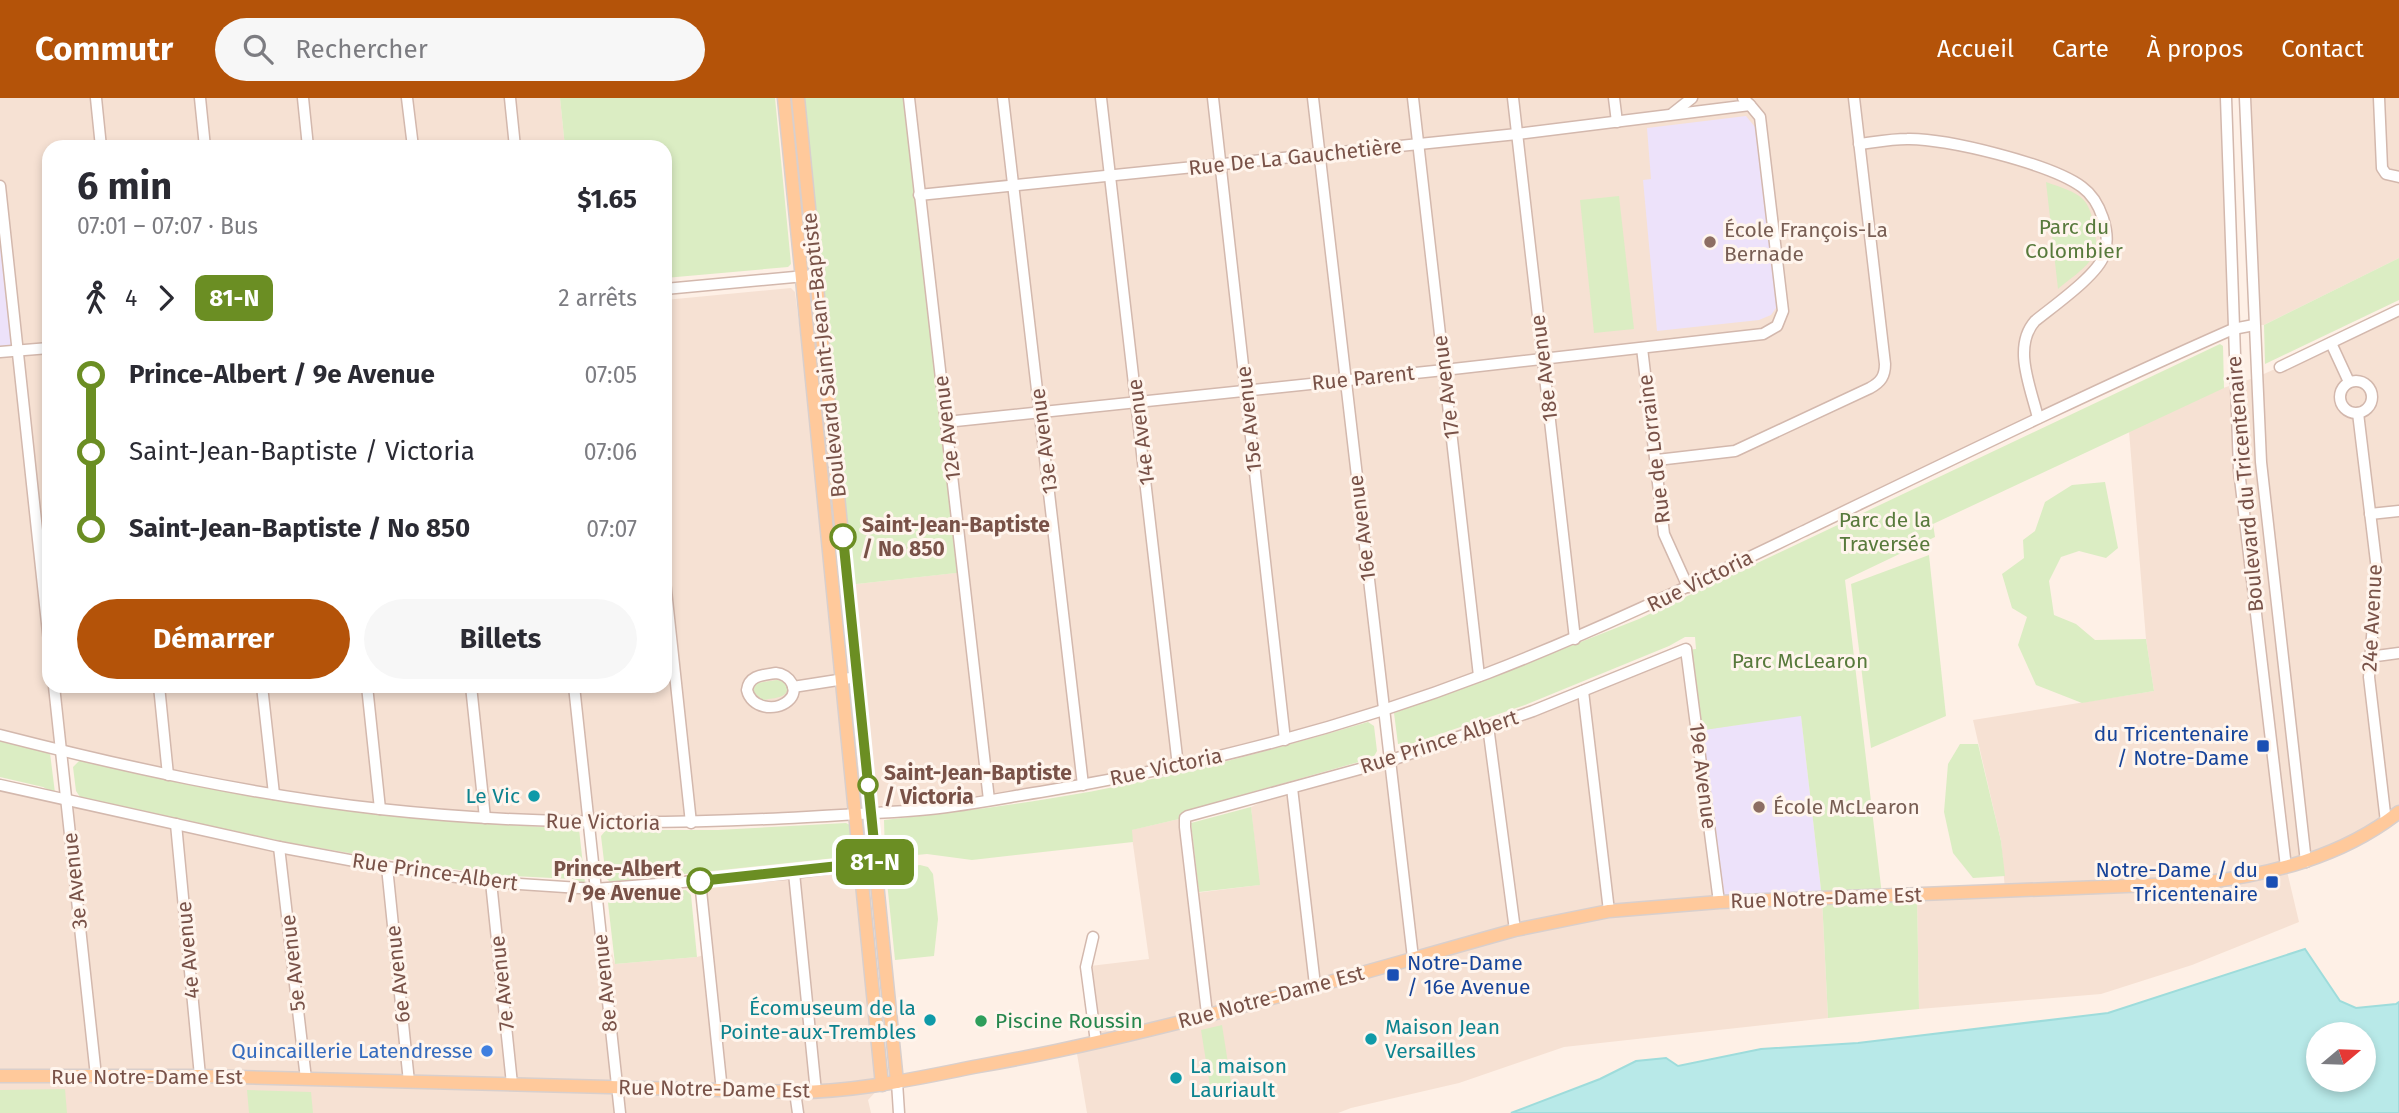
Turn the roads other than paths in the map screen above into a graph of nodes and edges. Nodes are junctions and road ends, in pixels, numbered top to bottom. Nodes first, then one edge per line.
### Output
1 (96, 98) edge
2 (200, 98) edge
3 (303, 98) edge
4 (407, 98) edge
5 (510, 98) edge
6 (784, 98) edge
7 (798, 98) edge
8 (909, 98) edge
9 (1003, 98) edge
10 (1101, 98) edge
11 (1213, 98) edge
12 (1313, 98) edge
13 (1413, 98) edge
14 (1513, 98) edge
15 (1614, 98) edge
16 (1692, 98) edge
17 (1854, 98) edge
18 (2226, 98) edge
19 (2245, 98) edge
20 (2379, 98) edge
21 (1746, 102) edge
22 (1671, 114) junction
23 (1617, 122) junction
24 (1517, 134) junction
25 (100, 140) edge
26 (204, 140) edge
27 (307, 140) edge
28 (412, 140) edge
29 (514, 140) edge
30 (1418, 144) junction
31 (1859, 144) junction
32 (1320, 153) junction
33 (1221, 165) junction
34 (1110, 176) junction
35 (2399, 177) edge
36 (0, 186) edge
37 (1012, 186) junction
38 (919, 195) junction
39 (816, 275) junction
40 (802, 276) junction
41 (672, 288) edge
42 (2399, 310) edge
43 (2254, 325) junction
44 (2233, 329) junction
45 (2331, 343) junction
46 (1642, 348) junction
47 (42, 349) edge
48 (18, 351) junction
49 (0, 352) edge
50 (1543, 359) junction
51 (2280, 367) dead end
52 (1444, 370) junction
53 (1345, 379) junction
54 (2349, 382) junction
55 (1246, 390) junction
56 (1137, 400) junction
57 (1040, 411) junction
58 (2358, 413) junction
59 (2038, 418) junction
60 (946, 422) junction
61 (1657, 460) junction
62 (2399, 511) edge
63 (2370, 514) junction
64 (2270, 551) junction
65 (2248, 554) junction
66 (42, 576) edge
67 (1688, 587) junction
68 (836, 620) junction
69 (851, 620) junction
70 (1575, 639) junction
71 (672, 646) edge
72 (1686, 649) joint
73 (2399, 653) edge
74 (2370, 657) junction
75 (1479, 676) junction
76 (857, 677) junction
77 (842, 680) junction
78 (793, 687) dead end
79 (1583, 691) junction
80 (55, 693) edge
81 (160, 693) edge
82 (263, 693) edge
83 (368, 693) edge
84 (472, 693) edge
85 (575, 693) edge
86 (1384, 709) junction
87 (1488, 726) junction
88 (0, 735) edge
89 (1285, 740) junction
90 (61, 751) junction
91 (1389, 761) junction
92 (1178, 766) junction
93 (168, 775) junction
94 (1083, 785) junction
95 (0, 786) edge
96 (1292, 788) junction
97 (274, 794) junction
98 (67, 800) junction
99 (989, 800) junction
100 (380, 809) junction
101 (2399, 812) edge
102 (871, 814) junction
103 (856, 815) junction
104 (485, 818) junction
105 (2386, 822) junction
106 (588, 823) junction
107 (691, 823) junction
108 (176, 824) junction
109 (279, 848) junction
110 (876, 862) junction
111 (2306, 862) junction
112 (860, 864) junction
113 (387, 867) junction
114 (2286, 867) junction
115 (794, 873) junction
116 (700, 881) junction
117 (491, 882) junction
118 (595, 889) junction
119 (1719, 902) junction
120 (1609, 911) junction
121 (1515, 930) junction
122 (1093, 937) dead end
123 (885, 958) junction
124 (1413, 958) junction
125 (870, 959) junction
126 (1315, 985) junction
127 (1207, 1014) junction
128 (1096, 1042) junction
129 (0, 1076) edge
130 (96, 1076) junction
131 (200, 1076) junction
132 (306, 1079) junction
133 (409, 1082) junction
134 (897, 1082) junction
135 (512, 1084) junction
136 (883, 1085) junction
137 (617, 1087) junction
138 (722, 1091) junction
139 (795, 1092) junction
140 (816, 1092) junction
141 (620, 1113) edge
142 (798, 1113) edge
143 (899, 1113) edge

1 - 25 street
2 - 26 street
3 - 27 street
4 - 28 street
5 - 29 street
6 - 40 main road, Boulevard Saint-Jean-Baptiste
7 - 39 main road, Boulevard Saint-Jean-Baptiste
8 - 38 street, 12e Avenue
9 - 37 street, 13e Avenue
10 - 34 street, 14e Avenue
11 - 33 street, 15e Avenue
12 - 32 street, 16e Avenue
13 - 30 street, 17e Avenue
14 - 24 street, 18e Avenue
15 - 23 street
16 - 22 street, Rue De La Gauchetière
17 - 31 street
18 - 44 street, Boulevard du Tricentenaire
19 - 43 street, Boulevard du Tricentenaire
20 - 35 street
21 - 22 street, Rue De La Gauchetière
21 - 46 street, Rue Parent
22 - 23 street, Rue De La Gauchetière
23 - 24 street, Rue De La Gauchetière
24 - 30 street, Rue De La Gauchetière
24 - 50 street, 18e Avenue
30 - 32 street, Rue De La Gauchetière
30 - 52 street, 17e Avenue
31 - 59 street
31 - 61 street
32 - 33 street, Rue De La Gauchetière
32 - 53 street, 16e Avenue
33 - 34 street, Rue De La Gauchetière
33 - 55 street, 15e Avenue
34 - 37 street, Rue De La Gauchetière
34 - 56 street, 14e Avenue
36 - 48 street
37 - 38 street, Rue De La Gauchetière
37 - 57 street, 13e Avenue
38 - 60 street, 12e Avenue
39 - 40 street
39 - 69 main road, Boulevard Saint-Jean-Baptiste
40 - 41 street
40 - 68 main road, Boulevard Saint-Jean-Baptiste
42 - 45 street
43 - 44 street, Rue Victoria
43 - 64 street, Boulevard du Tricentenaire
44 - 59 street, Rue Victoria
44 - 65 street, Boulevard du Tricentenaire
45 - 51 street
45 - 54 street, 24e Avenue
46 - 50 street, Rue Parent
46 - 61 street, Rue de Lorraine
47 - 48 street
48 - 49 street
48 - 66 street
50 - 52 street, Rue Parent
50 - 70 street, 18e Avenue
52 - 53 street, Rue Parent
52 - 75 street, 17e Avenue
53 - 55 street, Rue Parent
53 - 86 street, 16e Avenue
54 - 58 street, 24e Avenue
54 - 58 street, 24e Avenue
55 - 56 street, Rue Parent
55 - 89 street, 15e Avenue
56 - 57 street, Rue Parent
56 - 92 street, 14e Avenue
57 - 60 street, Rue Parent
57 - 94 street, 13e Avenue
58 - 63 street, 24e Avenue
59 - 67 street, Rue Victoria
60 - 99 street, 12e Avenue
61 - 67 street, Rue de Lorraine
62 - 63 street
63 - 74 street, 24e Avenue
64 - 65 street
64 - 111 street, Boulevard du Tricentenaire
65 - 114 street, Boulevard du Tricentenaire
67 - 70 street, Rue Victoria
68 - 69 main road
68 - 77 main road, Boulevard Saint-Jean-Baptiste
69 - 76 main road, Boulevard Saint-Jean-Baptiste
70 - 75 street, Rue Victoria
71 - 107 street
72 - 79 street, Rue Prince Albert
72 - 119 street, 19e Avenue
73 - 74 street
74 - 105 street, 24e Avenue
75 - 86 street, Rue Victoria
76 - 77 street
76 - 102 main road, Boulevard Saint-Jean-Baptiste
77 - 78 street
77 - 103 main road, Boulevard Saint-Jean-Baptiste
79 - 87 street, Rue Prince Albert
79 - 120 street
80 - 90 street, 3e Avenue
81 - 93 street
82 - 97 street
83 - 100 street
84 - 104 street
85 - 106 street, 8e Avenue
86 - 89 street, Rue Victoria
86 - 91 street, 16e Avenue
87 - 91 street, Rue Prince Albert
87 - 121 street
88 - 90 street, Rue Victoria
89 - 92 street, Rue Victoria
90 - 93 street, Rue Victoria
90 - 98 street, 3e Avenue
91 - 96 street, Rue Prince Albert
91 - 124 street, 16e Avenue
92 - 94 street, Rue Victoria
93 - 97 street, Rue Victoria
94 - 99 street, Rue Victoria
95 - 98 street, Rue Prince-Albert
96 - 126 street
96 - 127 street, Rue Prince Albert
97 - 100 street, Rue Victoria
98 - 108 street, Rue Prince-Albert
98 - 130 street, 3e Avenue
99 - 102 street, Rue Victoria
100 - 104 street, Rue Victoria
101 - 105 main road, Rue Notre-Dame Est
102 - 103 street, Rue Victoria
102 - 110 main road, Boulevard Saint-Jean-Baptiste
103 - 107 street, Rue Victoria
103 - 112 main road, Boulevard Saint-Jean-Baptiste
104 - 106 street, Rue Victoria
105 - 111 main road, Rue Notre-Dame Est
106 - 107 street, Rue Victoria
106 - 118 street, 8e Avenue
108 - 109 street, Rue Prince-Albert
108 - 131 street, 4e Avenue
109 - 113 street, Rue Prince-Albert
109 - 132 street, 5e Avenue
110 - 112 street, Rue Prince-Albert
110 - 123 main road, Boulevard Saint-Jean-Baptiste
111 - 114 main road, Rue Notre-Dame Est
112 - 115 street, Rue Prince-Albert
112 - 125 main road, Boulevard Saint-Jean-Baptiste
113 - 117 street, Rue Prince-Albert
113 - 133 street, 6e Avenue
114 - 119 main road, Rue Notre-Dame Est
115 - 116 street, Rue Prince-Albert
115 - 140 street
116 - 118 street, Rue Prince-Albert
116 - 138 street
117 - 118 street, Rue Prince-Albert
117 - 135 street, 7e Avenue
118 - 137 street, 8e Avenue
119 - 120 main road, Rue Notre-Dame Est
120 - 121 main road, Rue Notre-Dame Est
121 - 124 main road, Rue Notre-Dame Est
122 - 128 street
123 - 125 main road
123 - 134 main road, Boulevard Saint-Jean-Baptiste
124 - 126 main road, Rue Notre-Dame Est
125 - 136 main road, Boulevard Saint-Jean-Baptiste
126 - 127 main road, Rue Notre-Dame Est
127 - 128 main road, Rue Notre-Dame Est
128 - 134 main road, Rue Notre-Dame Est
129 - 130 main road, Rue Notre-Dame Est
130 - 131 main road, Rue Notre-Dame Est
131 - 132 main road, Rue Notre-Dame Est
132 - 133 main road, Rue Notre-Dame Est
133 - 135 main road, Rue Notre-Dame Est
134 - 136 main road, Rue Notre-Dame Est
134 - 143 street, Boulevard Saint-Jean-Baptiste
135 - 137 main road, Rue Notre-Dame Est
136 - 140 main road, Rue Notre-Dame Est
137 - 138 main road, Rue Notre-Dame Est
137 - 141 street, 8e Avenue
138 - 139 main road, Rue Notre-Dame Est
139 - 140 main road, Rue Notre-Dame Est
139 - 142 street

